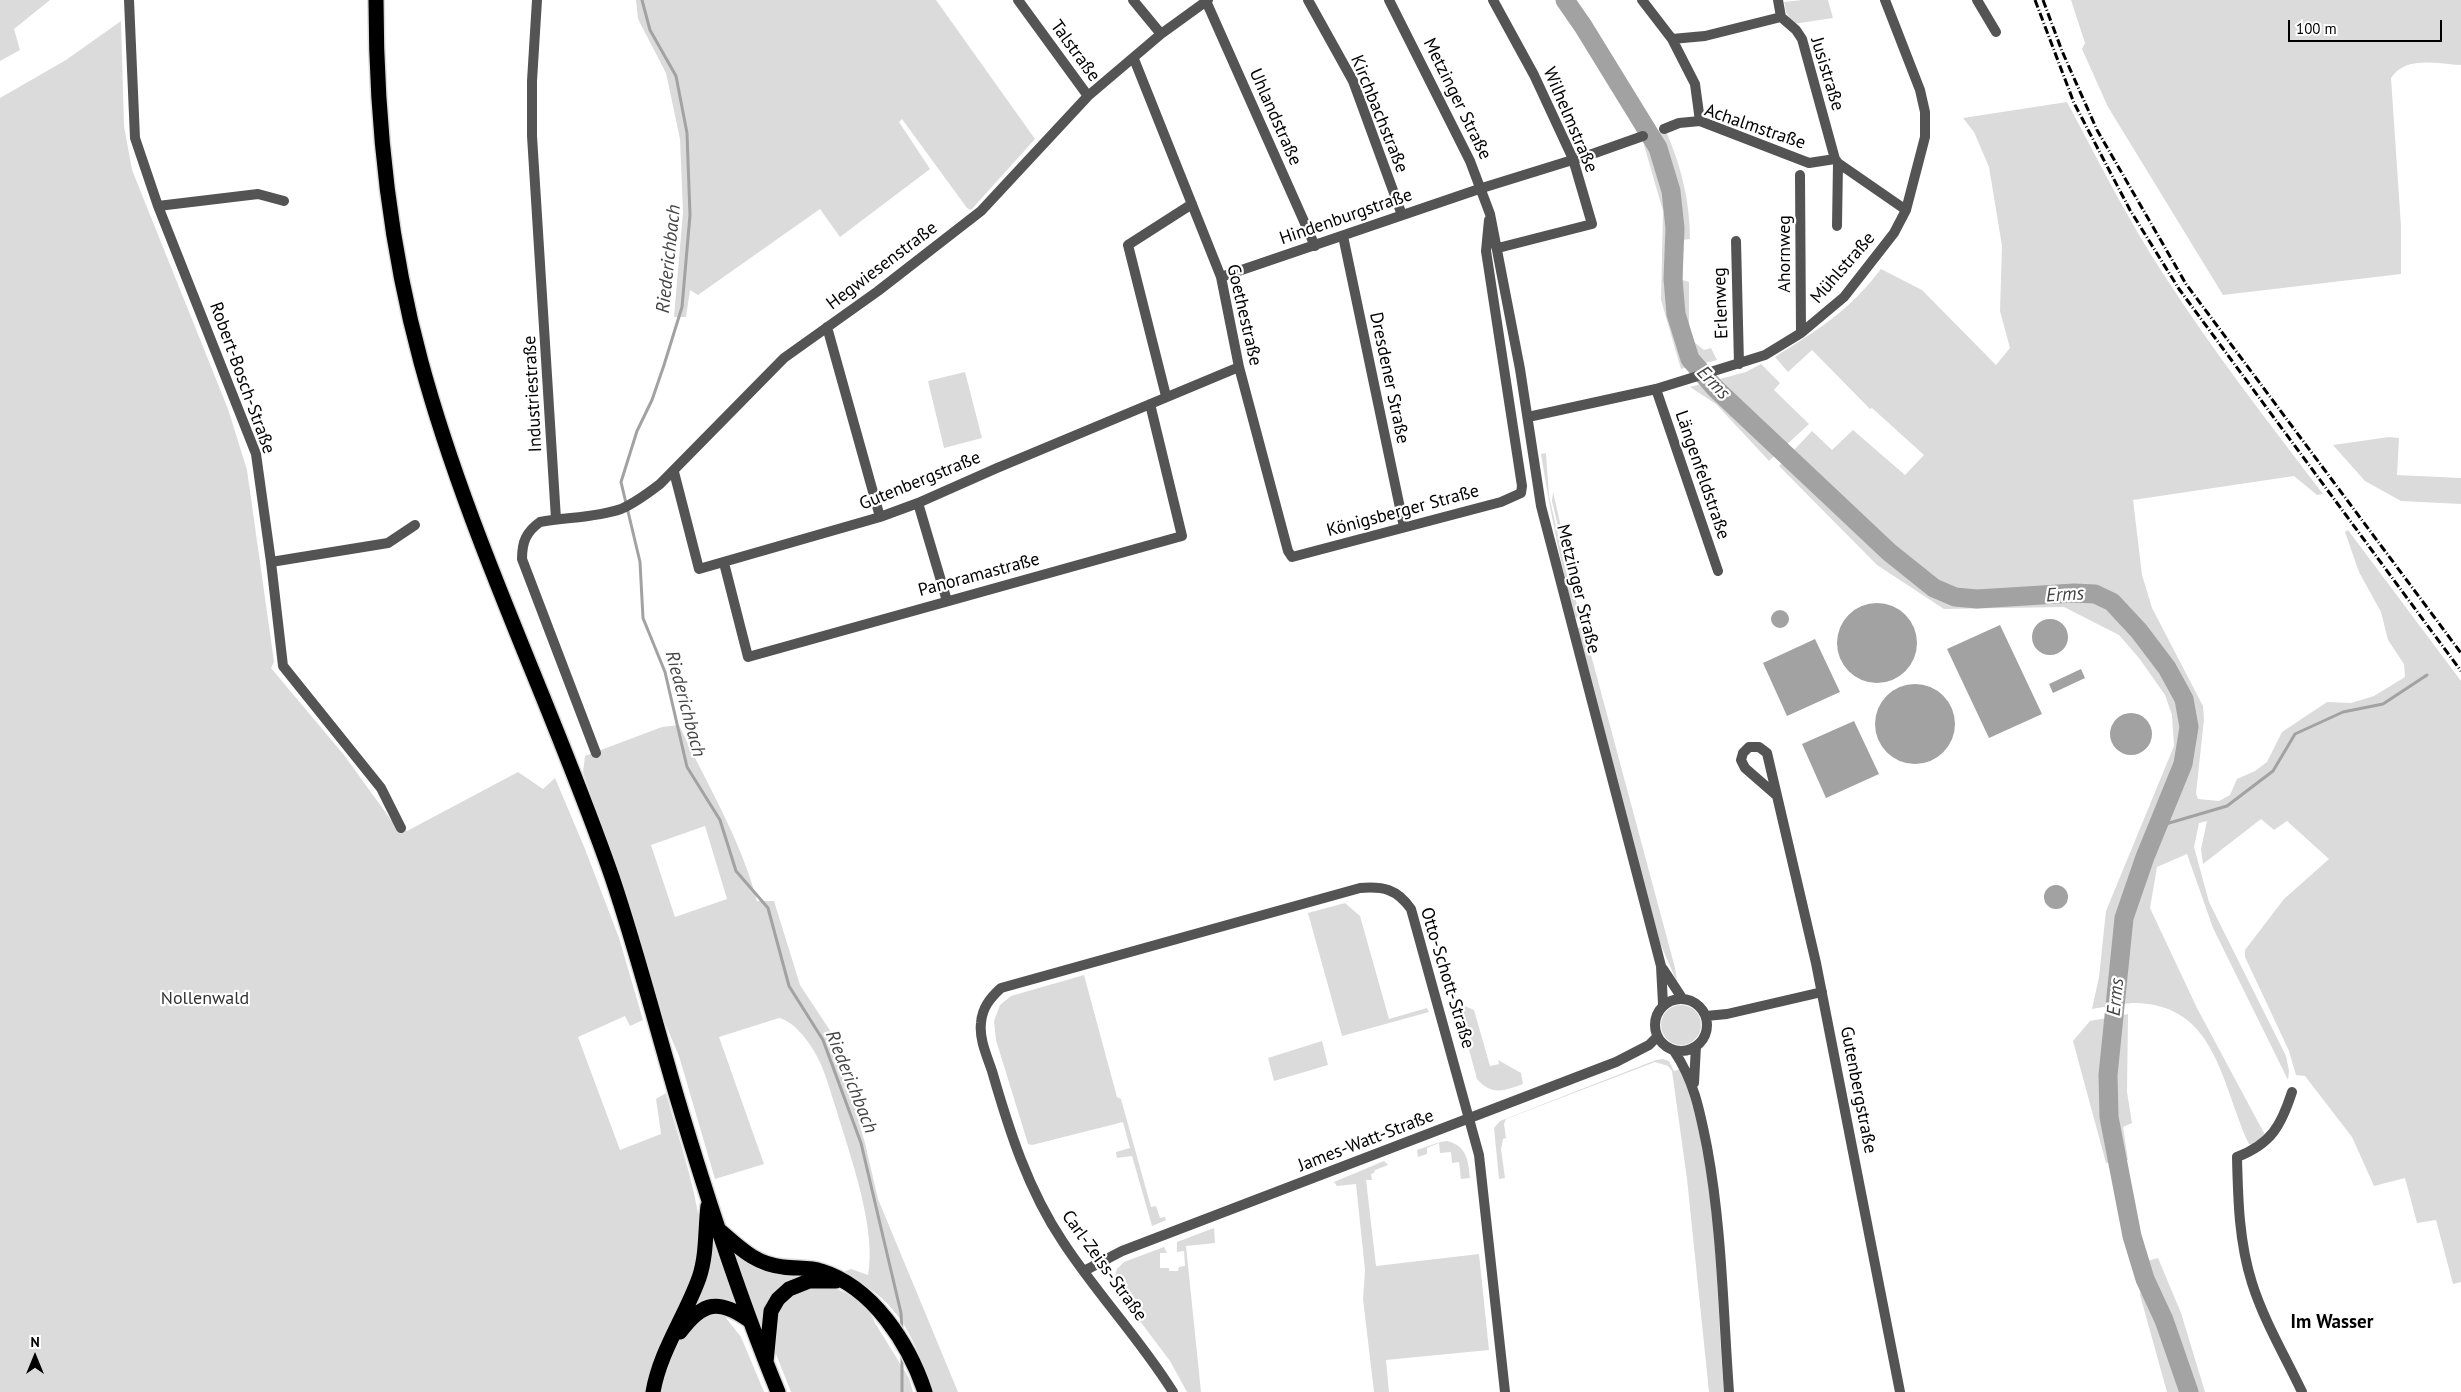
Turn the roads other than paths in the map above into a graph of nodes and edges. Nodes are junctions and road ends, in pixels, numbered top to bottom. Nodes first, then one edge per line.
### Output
1 (129, 0) edge
2 (376, 0) edge
3 (537, 0) edge
4 (1018, 0) edge
5 (1133, 0) edge
6 (1308, 0) edge
7 (1389, 0) edge
8 (1493, 0) edge
9 (1642, 0) edge
10 (1778, 0) edge
11 (1885, 0) edge
12 (1977, 0) edge
13 (1207, 1) edge
14 (1781, 17) junction
15 (1996, 32) dead end
16 (1161, 34) junction
17 (1672, 39) junction
18 (1134, 58) junction
19 (1088, 96) junction
20 (1700, 121) junction
21 (1664, 129) dead end
22 (1643, 136) dead end
23 (1573, 159) junction
24 (1837, 161) junction
25 (1800, 175) dead end
26 (1482, 188) junction
27 (284, 201) dead end
28 (1192, 204) junction
29 (158, 206) junction
30 (1906, 210) junction
31 (1490, 214) junction
32 (1402, 215) junction
33 (1837, 226) dead end
34 (1342, 236) junction
35 (1736, 242) dead end
36 (1315, 246) junction
37 (1498, 248) junction
38 (1221, 277) junction
39 (827, 327) junction
40 (1801, 333) junction
41 (1739, 364) junction
42 (1239, 367) junction
43 (1656, 389) junction
44 (1166, 396) junction
45 (1150, 404) junction
46 (1528, 417) junction
47 (674, 472) junction
48 (1521, 493) joint
49 (918, 503) junction
50 (880, 517) junction
51 (556, 519) junction
52 (415, 525) dead end
53 (1404, 527) junction
54 (1292, 557) joint
55 (271, 562) junction
56 (724, 562) junction
57 (1718, 572) dead end
58 (947, 601) junction
59 (596, 753) dead end
60 (1776, 795) junction
61 (401, 828) dead end
62 (1661, 966) junction
63 (1822, 992) junction
64 (1682, 998) junction
65 (1663, 1004) junction
66 (984, 1010) joint
67 (1706, 1016) junction
68 (1657, 1037) junction
69 (1696, 1046) junction
70 (1674, 1051) junction
71 (1694, 1087) junction
72 (2292, 1092) dead end
73 (1470, 1119) junction
74 (708, 1200) junction
75 (718, 1229) junction
76 (1084, 1271) junction
77 (843, 1281) junction
78 (749, 1320) junction
79 (665, 1354) junction
80 (766, 1362) junction
81 (653, 1392) edge
82 (778, 1392) edge
83 (924, 1392) edge
84 (1173, 1392) edge
85 (1504, 1392) edge
86 (1729, 1392) edge
87 (1900, 1392) edge
88 (2302, 1392) edge

1 - 29 street, Robert-Bosch-Straße
2 - 74 highway
3 - 51 street, Industriestraße
4 - 19 street, Talstraße
5 - 16 street
6 - 32 street, Kirchbachstraße
7 - 26 street, Metzinger Straße
8 - 23 street, Wilhelmstraße
9 - 17 street
10 - 14 street
11 - 30 street, Mühlstraße
12 - 15 street
13 - 16 street, Hegwiesenstraße
13 - 36 street, Uhlandstraße
14 - 17 street
14 - 24 street, Jusistraße
16 - 18 street, Hegwiesenstraße
17 - 20 street
18 - 19 street, Hegwiesenstraße
18 - 28 street, Goethestraße
19 - 39 street, Hegwiesenstraße
20 - 21 street, Achalmstraße
20 - 24 street, Achalmstraße
22 - 23 street, Wilhelmstraße
23 - 26 street, Hindenburgstraße
23 - 37 street, Wilhelmstraße
24 - 30 street
24 - 33 street, Jusistraße
25 - 40 street, Ahornweg
26 - 31 street, Metzinger Straße
26 - 32 street, Hindenburgstraße
27 - 29 street
28 - 38 street, Goethestraße
28 - 44 street
29 - 55 street, Robert-Bosch-Straße
30 - 40 street, Mühlstraße
31 - 37 street, Metzinger Straße
31 - 48 street, Metzinger Straße
32 - 34 street, Hindenburgstraße
34 - 36 street, Hindenburgstraße
34 - 53 street, Dresdener Straße
35 - 41 street, Erlenweg
36 - 38 street, Hindenburgstraße
37 - 46 street, Metzinger Straße
38 - 42 street, Goethestraße
39 - 47 street, Hegwiesenstraße
39 - 50 street
40 - 41 street, Mühlstraße
41 - 43 street, Mühlstraße
42 - 44 street, Gutenbergstraße
42 - 54 street, Goethestraße
43 - 46 street, Mühlstraße
43 - 57 street, Längenfeldstraße
44 - 45 street, Gutenbergstraße
45 - 49 street, Gutenbergstraße
45 - 58 street, Panoramastraße
46 - 62 street, Metzinger Straße
47 - 51 street, Hegwiesenstraße
47 - 56 street, Gutenbergstraße
48 - 53 street, Königsberger Straße
49 - 50 street, Gutenbergstraße
49 - 58 street
50 - 56 street, Gutenbergstraße
51 - 59 street
52 - 55 street
53 - 54 street, Königsberger Straße
55 - 61 street, Robert-Bosch-Straße
56 - 58 street, Panoramastraße
60 - 60 street, Gutenbergstraße
60 - 63 street, Gutenbergstraße
62 - 64 street, Metzinger Straße
62 - 65 street, Metzinger Straße
63 - 67 street
63 - 87 street, Gutenbergstraße
64 - 65 street
64 - 67 street
65 - 68 street
66 - 73 street, Otto-Schott-Straße
66 - 76 street, Carl-Zeiss-Straße
67 - 69 street
68 - 70 street
68 - 73 street, James-Watt-Straße
69 - 70 street
69 - 71 street
70 - 71 street
71 - 86 street
72 - 88 street
73 - 76 street, James-Watt-Straße
73 - 85 street, Otto-Schott-Straße
74 - 75 highway
74 - 79 highway
75 - 77 highway
75 - 78 highway
76 - 84 street, Carl-Zeiss-Straße
77 - 80 highway
77 - 83 highway
78 - 79 highway
78 - 80 highway
79 - 81 highway
80 - 82 highway

